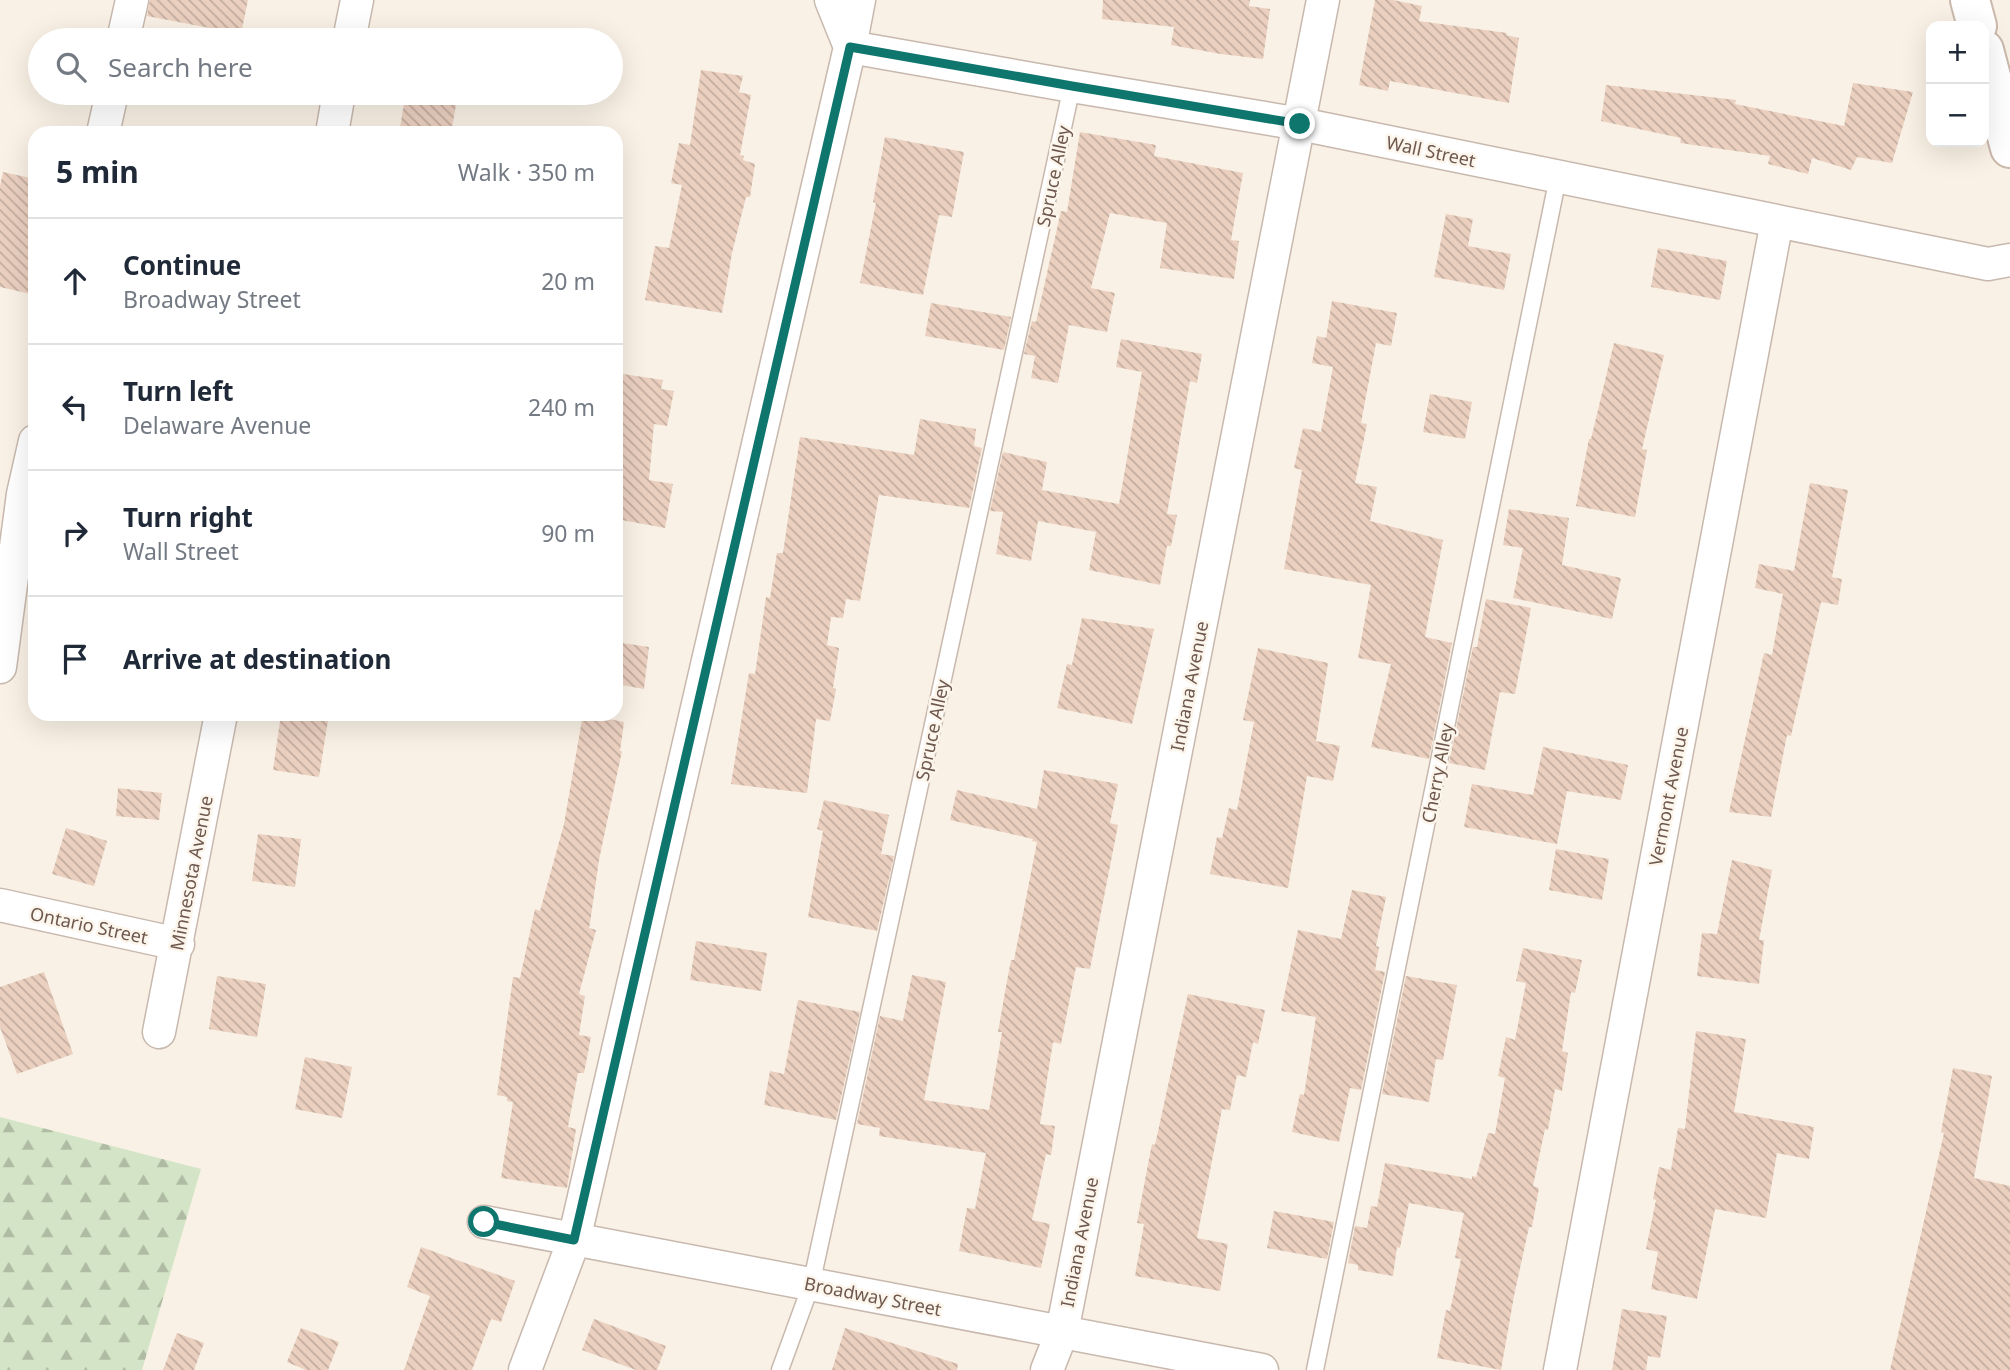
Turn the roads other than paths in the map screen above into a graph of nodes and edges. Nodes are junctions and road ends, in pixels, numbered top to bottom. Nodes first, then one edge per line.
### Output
1 (132, 0) edge
2 (357, 0) edge
3 (831, 0) edge
4 (859, 0) edge
5 (1323, 0) edge
6 (1970, 0) edge
7 (1976, 21) edge
8 (126, 28) edge
9 (351, 28) edge
10 (850, 47) junction
11 (1989, 69) edge
12 (1072, 86) junction
13 (109, 105) edge
14 (337, 105) edge
15 (1300, 124) junction
16 (105, 126) edge
17 (333, 126) edge
18 (2010, 148) edge
19 (1558, 177) junction
20 (1777, 221) junction
21 (2010, 260) edge
22 (28, 472) edge
23 (0, 667) edge
24 (221, 721) edge
25 (0, 905) edge
26 (178, 944) junction
27 (159, 1032) dead end
28 (484, 1222) dead end
29 (574, 1240) junction
30 (811, 1285) junction
31 (1062, 1332) junction
32 (525, 1370) edge
33 (780, 1370) edge
34 (1047, 1370) edge
35 (1262, 1370) edge
36 (1315, 1370) edge
37 (1560, 1370) edge

1 - 8 street
2 - 9 street
3 - 10 street
4 - 10 street
5 - 15 street, Indiana Avenue
6 - 7 main road
10 - 12 street, Wall Street
10 - 29 street
11 - 18 main road
12 - 15 street, Wall Street
12 - 30 lane, Spruce Alley
13 - 16 street
14 - 17 street
15 - 19 street, Wall Street
15 - 31 street, Indiana Avenue
19 - 20 street, Wall Street
19 - 36 lane, Cherry Alley
20 - 21 street, Wall Street
20 - 37 street, Vermont Avenue
22 - 23 street
24 - 26 street, Minnesota Avenue
25 - 26 street, Ontario Street
26 - 27 street, Minnesota Avenue
28 - 29 street, Broadway Street
29 - 30 street, Broadway Street
29 - 32 street
30 - 31 street, Broadway Street
30 - 33 lane, Spruce Alley
31 - 34 street, Indiana Avenue
31 - 35 street, Broadway Street

